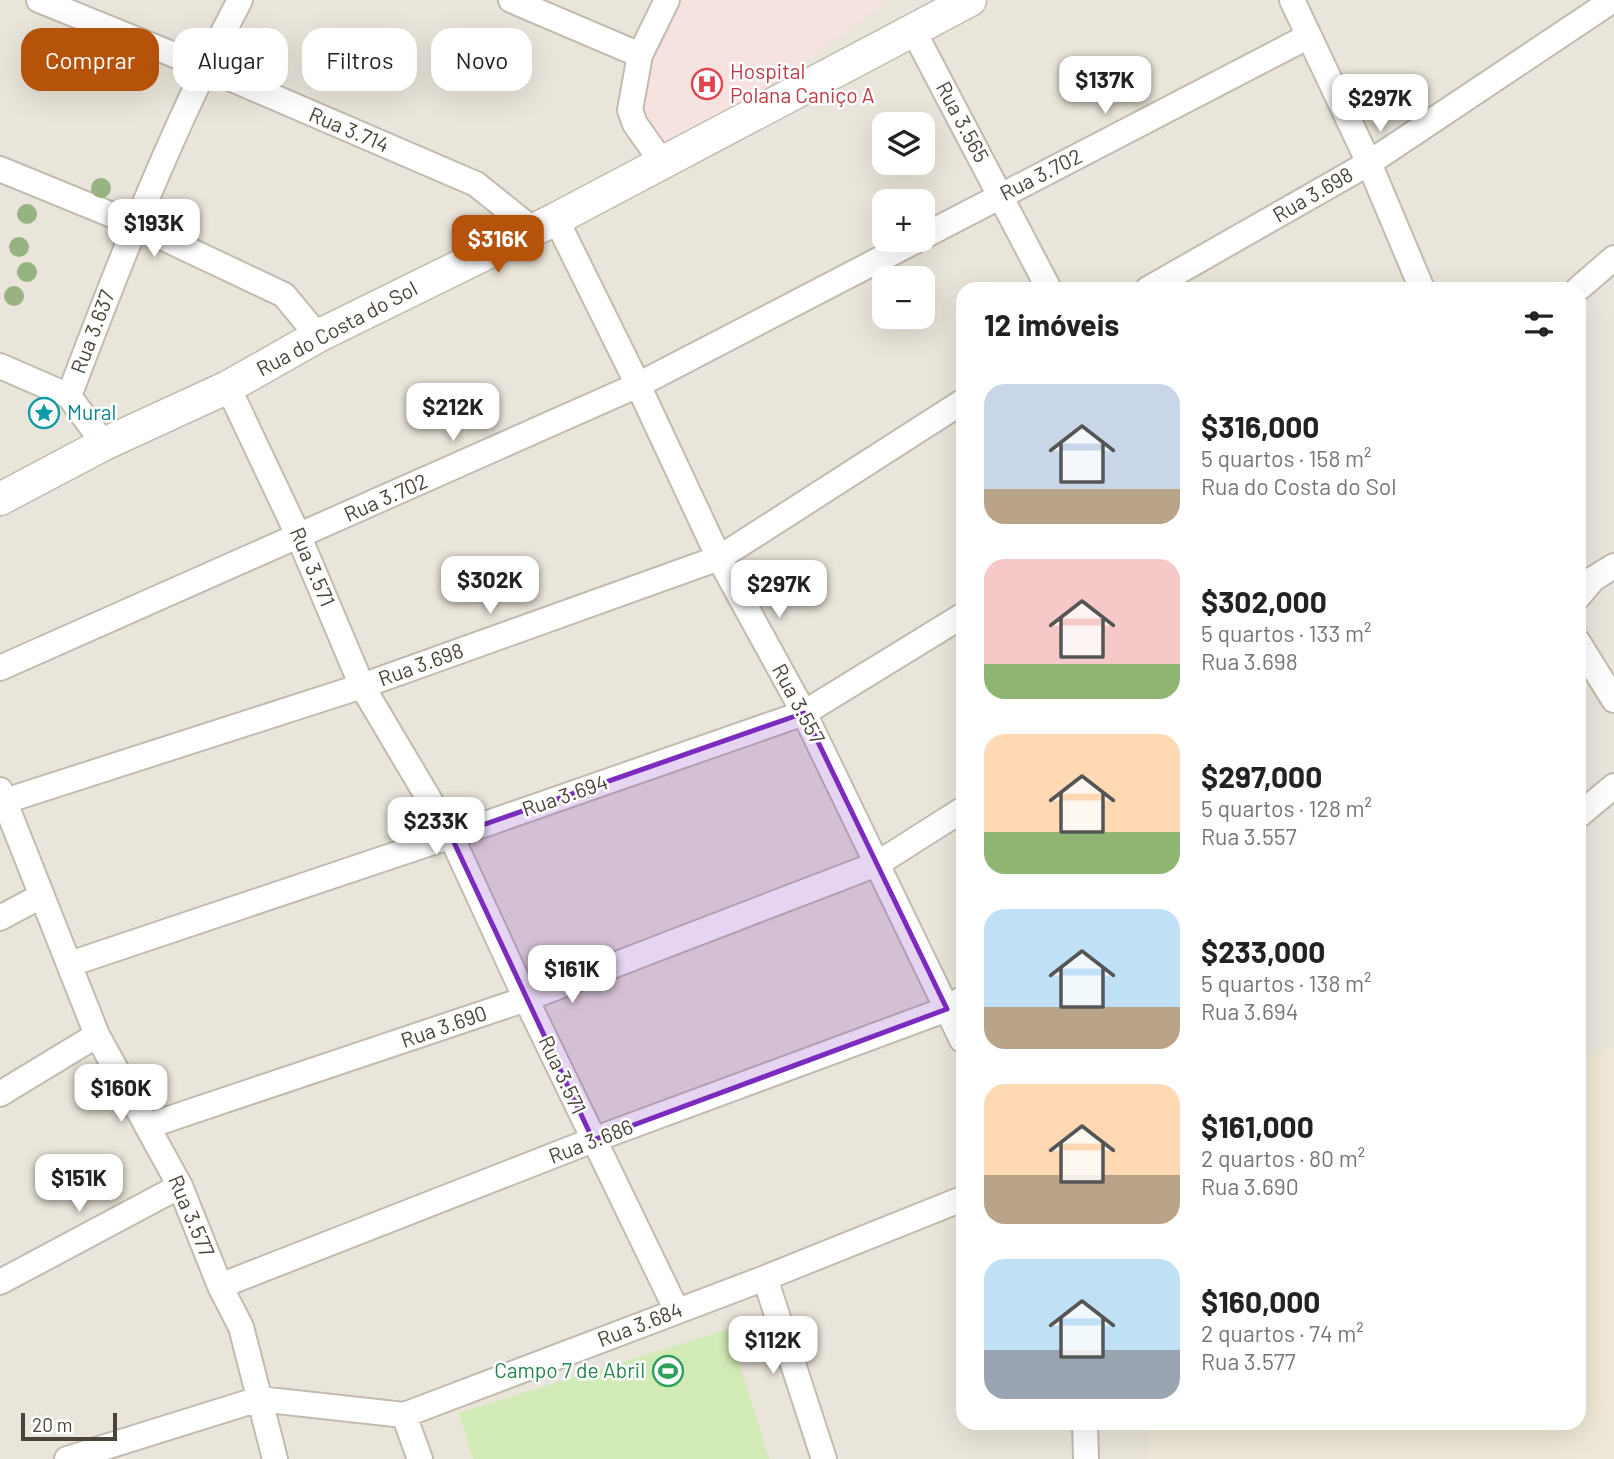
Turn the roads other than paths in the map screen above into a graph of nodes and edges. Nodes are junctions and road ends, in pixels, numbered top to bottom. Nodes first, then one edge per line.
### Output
1 (39, 0) edge
2 (240, 0) edge
3 (511, 0) edge
4 (667, 0) edge
5 (970, 0) edge
6 (1292, 0) edge
7 (1613, 0) edge
8 (225, 28) edge
9 (913, 30) junction
10 (1309, 36) junction
11 (173, 54) edge
12 (640, 55) junction
13 (193, 91) edge
14 (260, 91) edge
15 (662, 162) junction
16 (1369, 163) junction
17 (0, 169) edge
18 (1001, 196) junction
19 (134, 224) junction
20 (544, 224) junction
21 (935, 230) edge
22 (894, 252) edge
23 (1614, 258) edge
24 (1045, 282) edge
25 (1160, 282) edge
26 (1419, 282) edge
27 (1586, 282) edge
28 (318, 336) junction
29 (0, 366) edge
30 (638, 385) junction
31 (228, 387) junction
32 (68, 397) junction
33 (956, 406) edge
34 (104, 444) junction
35 (0, 499) edge
36 (299, 537) junction
37 (719, 558) junction
38 (1614, 566) edge
39 (1586, 587) edge
40 (956, 620) edge
41 (1586, 655) edge
42 (0, 668) edge
43 (362, 686) junction
44 (1614, 700) edge
45 (804, 713) junction
46 (1614, 786) edge
47 (3, 796) edge
48 (1586, 809) edge
49 (956, 814) edge
50 (451, 836) junction
51 (877, 864) junction
52 (41, 896) junction
53 (0, 918) edge
54 (70, 964) junction
55 (526, 999) junction
56 (955, 1004) edge
57 (96, 1035) junction
58 (0, 1094) edge
59 (148, 1126) junction
60 (593, 1140) junction
61 (180, 1186) junction
62 (956, 1201) edge
63 (765, 1278) junction
64 (0, 1282) edge
65 (220, 1286) junction
66 (677, 1311) junction
67 (259, 1399) junction
68 (404, 1415) junction
69 (1085, 1430) edge
70 (67, 1459) edge
71 (275, 1459) edge
72 (420, 1459) edge
73 (824, 1459) edge
74 (1086, 1459) edge

1 - 11 street, Rua 3.714
2 - 8 street, Rua 3.637
3 - 12 street
4 - 12 street
5 - 9 street, Rua do Costa do Sol
6 - 10 street
7 - 16 street, Rua 3.698
9 - 15 street, Rua do Costa do Sol
9 - 18 street, Rua 3.565
10 - 16 street
10 - 18 street, Rua 3.702
12 - 15 street
13 - 19 street, Rua 3.637
14 - 20 street, Rua 3.714
15 - 20 street, Rua do Costa do Sol
16 - 25 street, Rua 3.698
16 - 26 street
17 - 19 street
18 - 21 street, Rua 3.702
18 - 24 street, Rua 3.565
19 - 28 street
19 - 32 street, Rua 3.637
20 - 28 street, Rua do Costa do Sol
20 - 30 street, Rua 3.557
22 - 30 street, Rua 3.702
23 - 27 street
28 - 31 street, Rua do Costa do Sol
29 - 32 street
30 - 36 street, Rua 3.702
30 - 37 street, Rua 3.557
31 - 34 street, Rua do Costa do Sol
31 - 36 street, Rua 3.571
32 - 34 street
33 - 37 street, Rua 3.698
34 - 35 street, Rua do Costa do Sol
36 - 42 street, Rua 3.702
36 - 43 street, Rua 3.571
37 - 43 street, Rua 3.698
37 - 45 street, Rua 3.557
38 - 39 street
40 - 45 street, Rua 3.694
41 - 44 street
43 - 47 street, Rua 3.698
43 - 50 street, Rua 3.571
45 - 50 street, Rua 3.694
45 - 51 street, Rua 3.557
46 - 48 street
47 - 52 street, Rua 3.577
49 - 51 street, Rua 3.690
50 - 54 street, Rua 3.694
50 - 55 street, Rua 3.571
51 - 55 street, Rua 3.690
51 - 56 street, Rua 3.557
52 - 53 street
52 - 54 street, Rua 3.577
54 - 57 street, Rua 3.577
55 - 59 street, Rua 3.690
55 - 60 street, Rua 3.571
56 - 60 street, Rua 3.686
57 - 58 street
57 - 59 street, Rua 3.577
59 - 61 street, Rua 3.577
60 - 65 street, Rua 3.686
60 - 66 street, Rua 3.571
61 - 64 street
61 - 65 street, Rua 3.577
62 - 63 street, Rua 3.684
63 - 66 street, Rua 3.684
63 - 73 street
65 - 67 street, Rua 3.577
66 - 68 street, Rua 3.684
67 - 68 street, Rua 3.684
67 - 70 street, Rua 3.684
67 - 71 street, Rua 3.577
68 - 72 street
69 - 74 street

